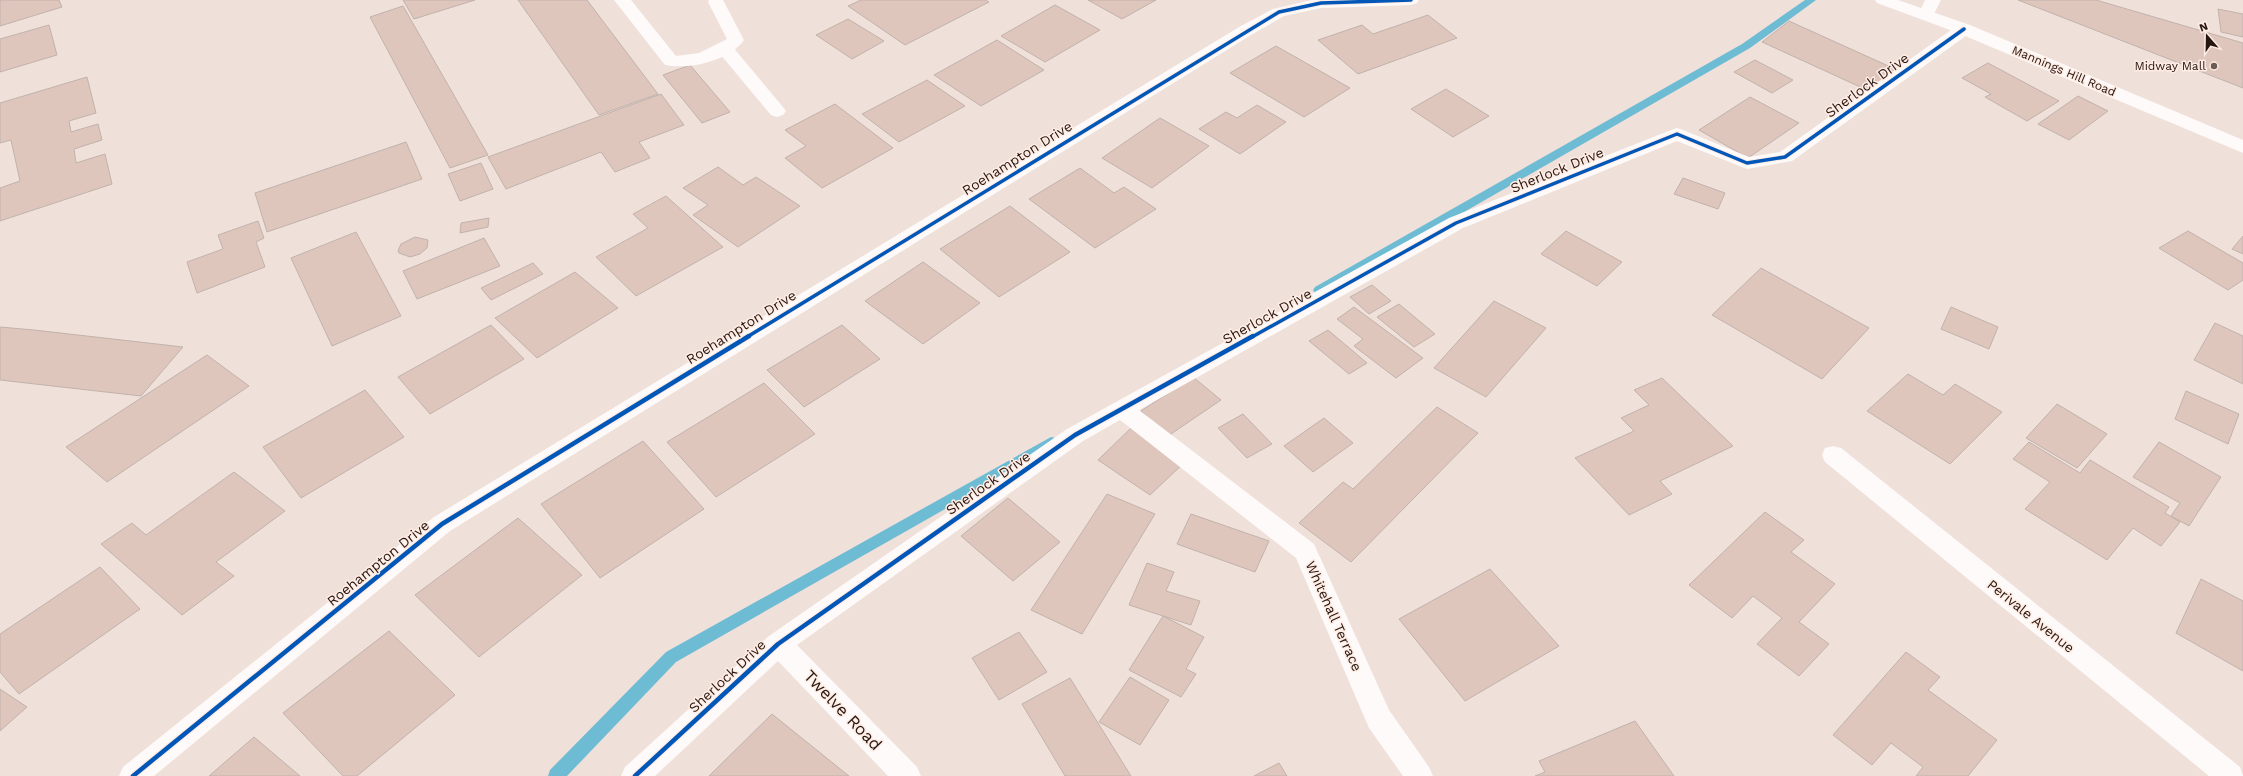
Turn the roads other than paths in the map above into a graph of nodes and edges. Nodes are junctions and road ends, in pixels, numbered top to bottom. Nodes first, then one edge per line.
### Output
1 (622, 0) edge
2 (1411, 0) edge
3 (717, 1) edge
4 (1890, 2) edge
5 (1930, 8) edge
6 (1964, 29) junction
7 (726, 50) junction
8 (777, 111) dead end
9 (2243, 147) edge
10 (1123, 410) junction
11 (1833, 455) dead end
12 (778, 644) junction
13 (133, 776) edge
14 (635, 776) edge
15 (907, 776) edge
16 (1419, 776) edge
17 (2230, 776) edge

1 - 7 street
2 - 13 street, Roehampton Drive
3 - 7 street
4 - 5 street, Mannings Hill Road
5 - 6 street, Mannings Hill Road
6 - 9 street, Mannings Hill Road
6 - 10 street, Sherlock Drive
7 - 8 street
10 - 12 street, Sherlock Drive
10 - 16 street, Whitehall Terrace
11 - 17 street, Perivale Avenue
12 - 14 street, Sherlock Drive
12 - 15 street, Twelve Road

